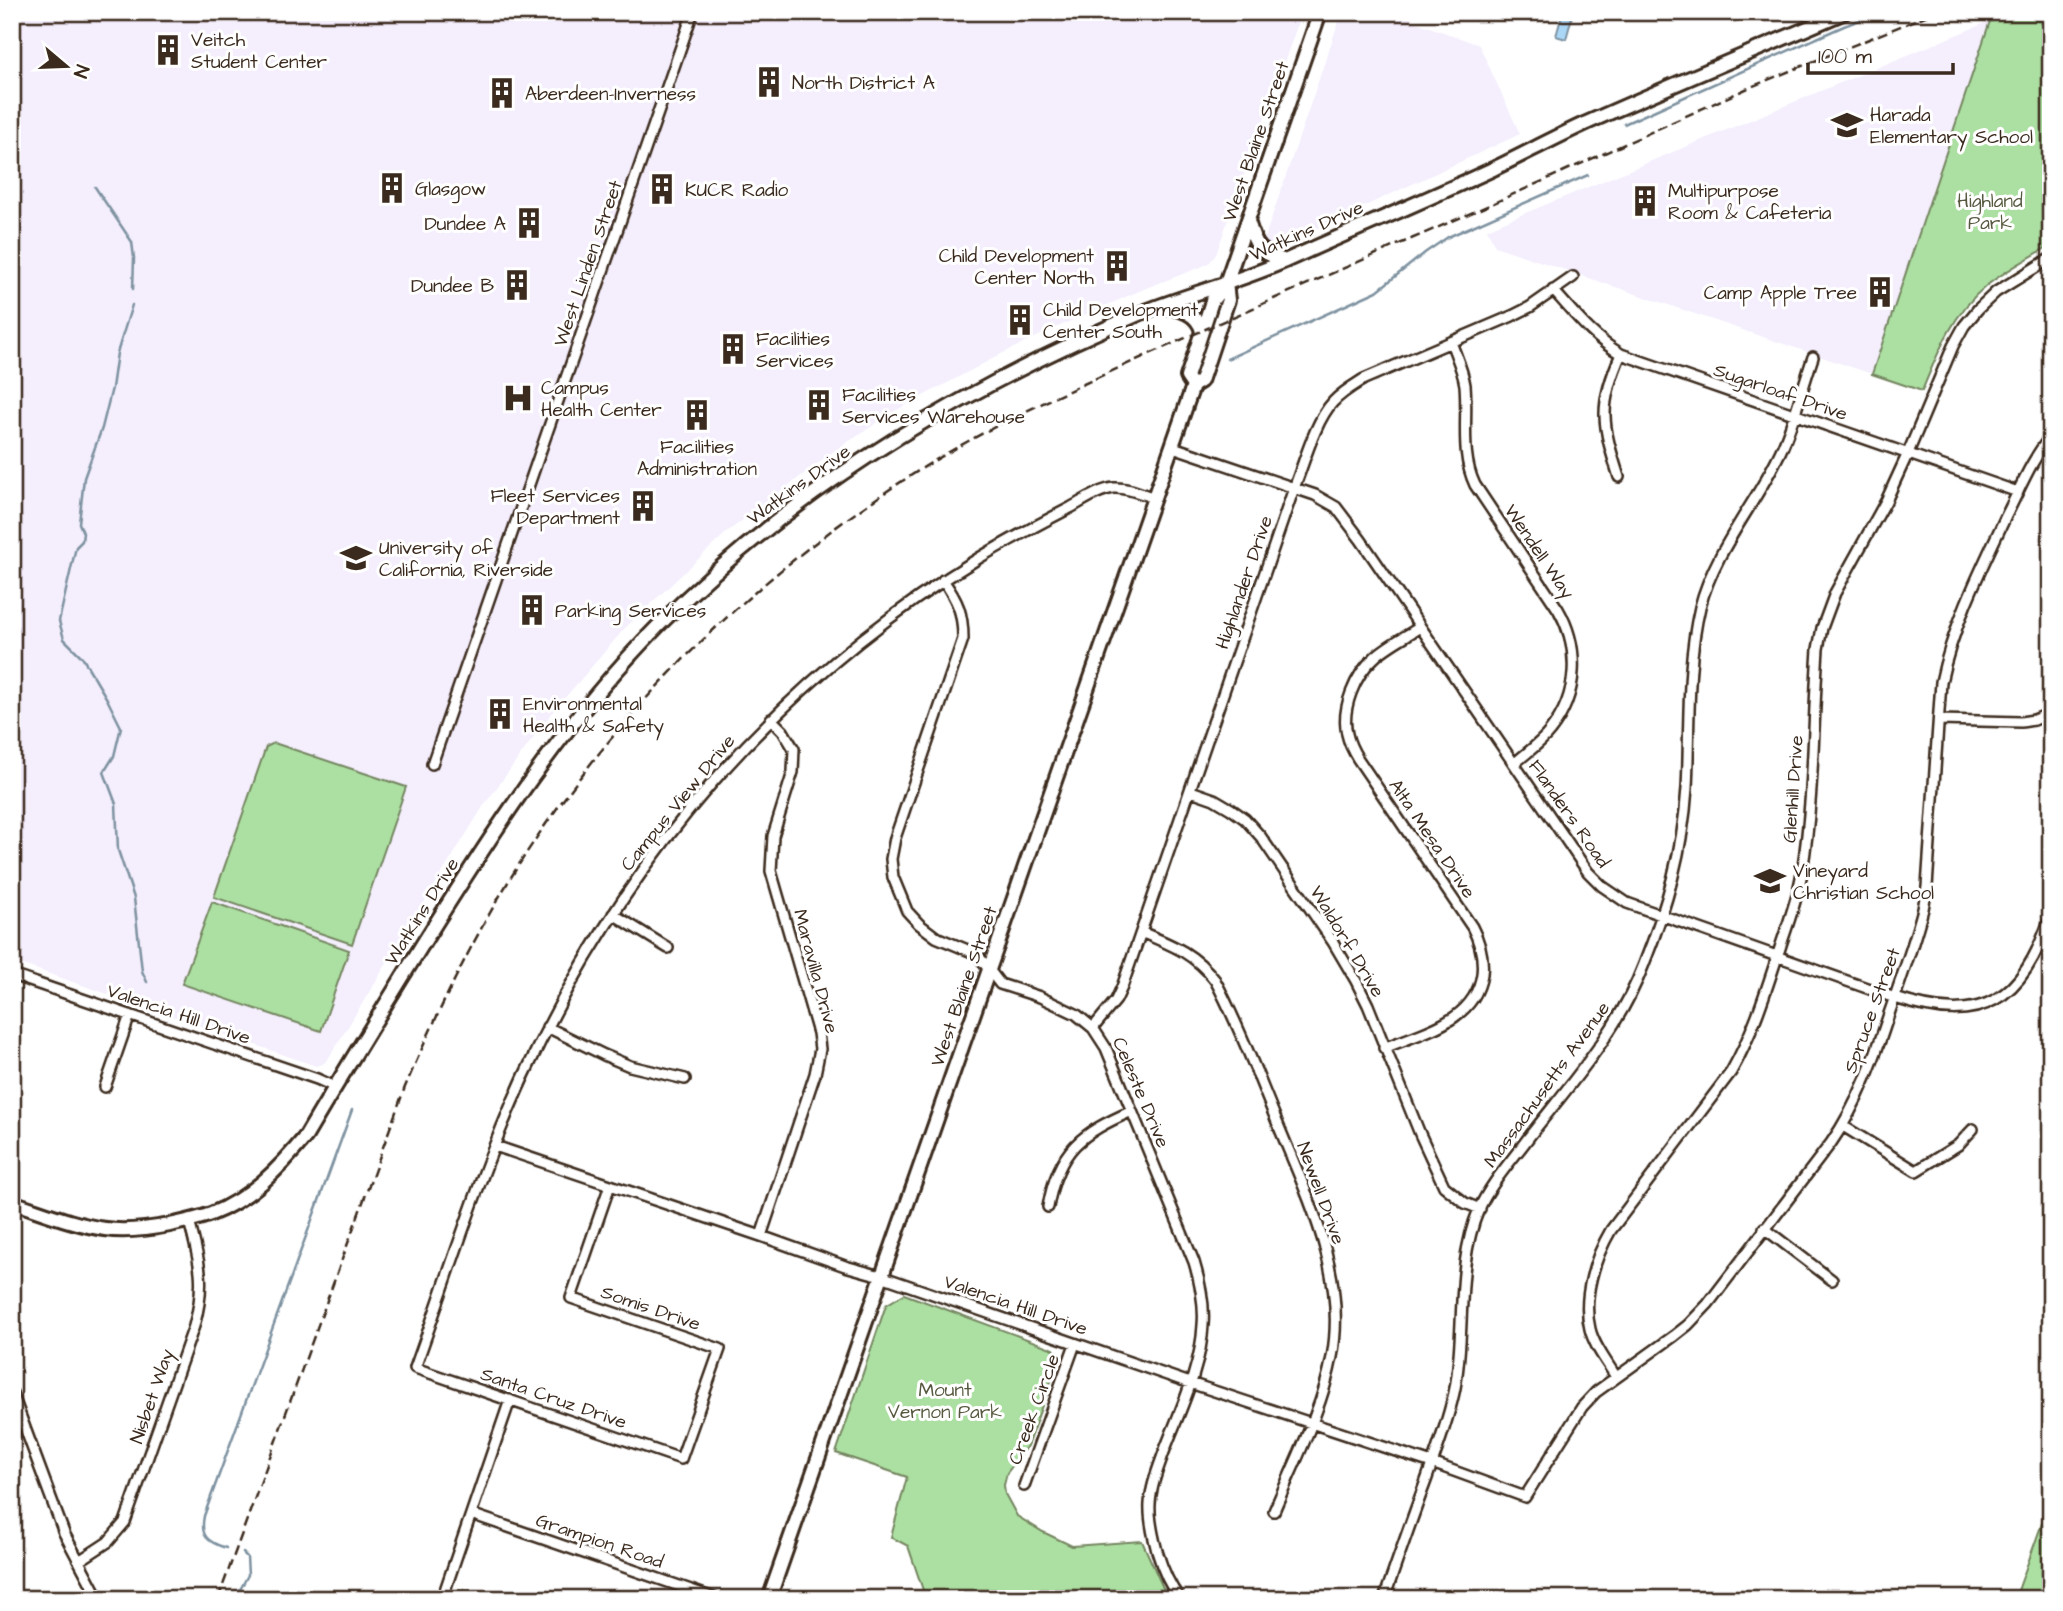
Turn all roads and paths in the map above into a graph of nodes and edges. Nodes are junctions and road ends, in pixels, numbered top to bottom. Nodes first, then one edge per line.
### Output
1 (692, 12) edge
2 (1320, 12) edge
3 (1845, 12) edge
4 (1248, 221) junction
5 (2051, 258) edge
6 (1285, 261) junction
7 (1573, 277) dead end
8 (1226, 283) junction
9 (1553, 290) junction
10 (1161, 306) junction
11 (1202, 331) junction
12 (1451, 342) junction
13 (1621, 354) junction
14 (1813, 357) dead end
15 (1193, 386) junction
16 (1794, 414) junction
17 (2051, 436) edge
18 (1173, 447) junction
19 (1908, 453) junction
20 (1619, 477) dead end
21 (1294, 488) junction
22 (2018, 492) junction
23 (1155, 498) junction
24 (943, 580) junction
25 (1420, 627) junction
26 (2051, 713) edge
27 (771, 719) junction
28 (1939, 720) junction
29 (432, 764) dead end
30 (1514, 764) junction
31 (1191, 791) junction
32 (613, 914) junction
33 (2051, 915) edge
34 (1660, 916) junction
35 (1141, 932) junction
36 (667, 948) dead end
37 (1777, 957) junction
38 (989, 969) junction
39 (12, 975) edge
40 (1895, 998) junction
41 (130, 1015) junction
42 (547, 1027) junction
43 (1093, 1028) junction
44 (1384, 1048) junction
45 (685, 1079) dead end
46 (105, 1087) dead end
47 (335, 1087) junction
48 (1132, 1111) junction
49 (1843, 1126) junction
50 (1973, 1129) dead end
51 (495, 1146) junction
52 (610, 1185) junction
53 (12, 1202) edge
54 (1048, 1207) dead end
55 (1480, 1209) junction
56 (189, 1221) junction
57 (1764, 1228) junction
58 (761, 1236) junction
59 (881, 1276) junction
60 (1832, 1280) dead end
61 (1075, 1344) junction
62 (415, 1368) joint
63 (1616, 1377) junction
64 (1189, 1383) junction
65 (12, 1392) edge
66 (510, 1400) junction
67 (1311, 1423) junction
68 (681, 1459) joint
69 (1432, 1463) junction
70 (1024, 1486) dead end
71 (1525, 1497) joint
72 (1274, 1511) dead end
73 (471, 1514) junction
74 (79, 1561) junction
75 (99, 1599) edge
76 (442, 1599) edge
77 (717, 1599) edge
78 (769, 1599) edge
79 (1180, 1599) edge
80 (1384, 1599) edge

1 - 29 street, West Linden Street
2 - 4 street, West Blaine Street
3 - 6 street, Watkins Drive
4 - 6 street
4 - 8 street, West Blaine Street
5 - 19 street, Glenhill Drive
6 - 8 street, Watkins Drive
7 - 9 street, Highlander Drive
8 - 10 street, Watkins Drive
8 - 11 street, West Blaine Street
8 - 15 street, West Blaine Street
9 - 12 street, Highlander Drive
9 - 13 street, Sugarloaf Drive
10 - 11 street
10 - 47 street, Watkins Drive
11 - 15 street, West Blaine Street
12 - 21 street, Highlander Drive
12 - 30 street, Wendell Way
13 - 16 street, Sugarloaf Drive
13 - 20 street
14 - 16 street, Massachusetts Avenue
15 - 18 street, West Blaine Street
16 - 19 street, Sugarloaf Drive
16 - 34 street, Massachusetts Avenue
17 - 22 street, Spruce Street
18 - 21 street, Flanders Road
18 - 23 street, West Blaine Street
19 - 22 street, Sugarloaf Drive
19 - 37 street, Glenhill Drive
21 - 25 street, Flanders Road
21 - 31 street, Highlander Drive
22 - 28 street, Spruce Street
23 - 24 street, Campus View Drive
23 - 38 street, West Blaine Street
24 - 27 street, Campus View Drive
24 - 38 street, Celeste Drive
25 - 30 street, Flanders Road
25 - 44 street, Alta Mesa Drive
26 - 28 street
27 - 32 street, Campus View Drive
27 - 58 street, Maravilla Drive
28 - 40 street, Spruce Street
30 - 34 street, Flanders Road
31 - 35 street, Highlander Drive
31 - 44 street, Waldorf Drive
32 - 36 street
32 - 42 street, Campus View Drive
33 - 40 street, Flanders Road
34 - 37 street, Flanders Road
34 - 55 street, Massachusetts Avenue
35 - 43 street, Highlander Drive
35 - 67 street, Newell Drive
37 - 40 street, Flanders Road
37 - 63 street, Glenhill Drive
38 - 43 street, Celeste Drive
38 - 59 street, West Blaine Street
39 - 41 street, Valencia Hill Drive
40 - 49 street, Spruce Street
41 - 46 street
41 - 47 street, Valencia Hill Drive
42 - 45 street
42 - 51 street, Campus View Drive
43 - 48 street, Celeste Drive
44 - 55 street, Waldorf Drive
47 - 56 street, Watkins Drive
48 - 54 street
48 - 64 street, Celeste Drive
49 - 50 street
49 - 57 street, Spruce Street
51 - 52 street, Valencia Hill Drive
51 - 62 street, Campus View Drive
52 - 58 street, Valencia Hill Drive
52 - 68 street, Somis Drive
53 - 56 street, Watkins Drive
55 - 69 street, Massachusetts Avenue
56 - 74 street, Nisbet Way
57 - 60 street
57 - 63 street, Spruce Street
58 - 59 street, Valencia Hill Drive
59 - 61 street, Valencia Hill Drive
59 - 78 street, West Blaine Street
61 - 64 street, Valencia Hill Drive
61 - 70 street, Creek Circle
62 - 66 street, Santa Cruz Drive
63 - 71 street, Spruce Street
64 - 67 street, Valencia Hill Drive
64 - 79 street, Celeste Drive
65 - 74 street
66 - 68 street, Santa Cruz Drive
66 - 73 street
67 - 69 street, Valencia Hill Drive
67 - 72 street, Newell Drive
69 - 71 street, Valencia Hill Drive
69 - 80 street, Massachusetts Avenue
73 - 76 street
73 - 77 street, Grampion Road
74 - 75 street

